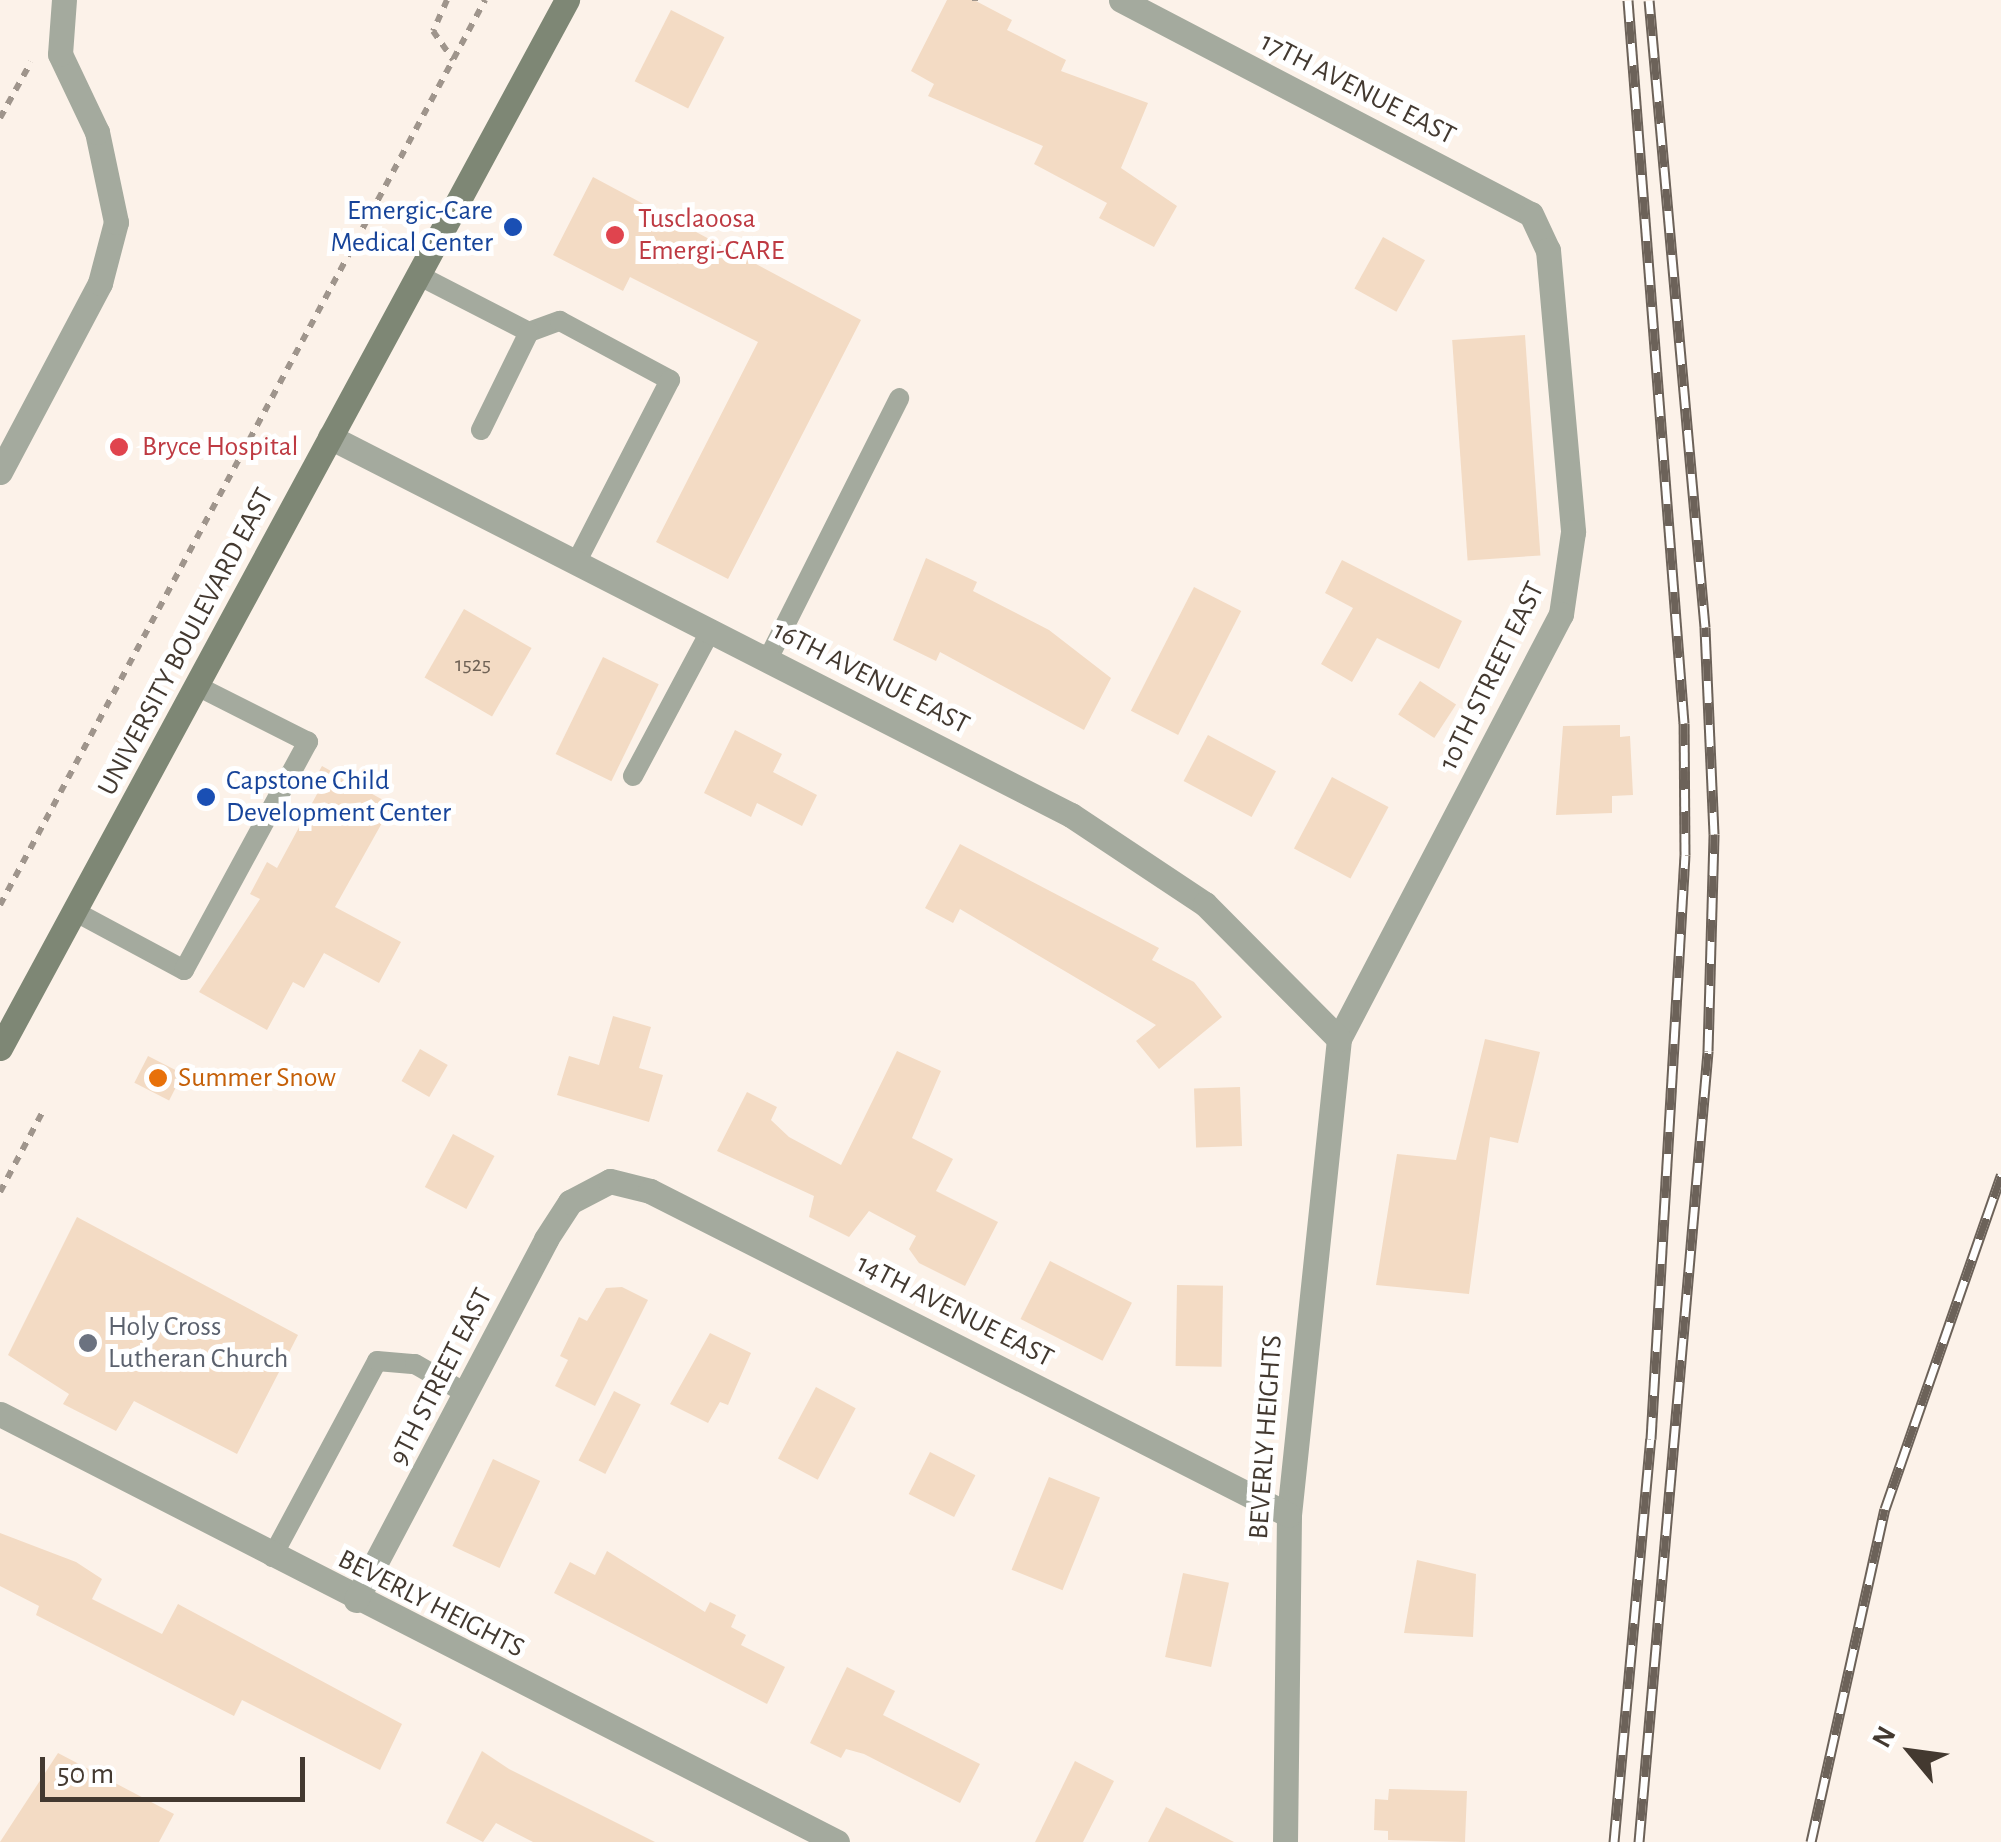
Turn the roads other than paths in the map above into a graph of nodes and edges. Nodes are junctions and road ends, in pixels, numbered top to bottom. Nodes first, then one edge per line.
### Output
1 (64, 0) edge
2 (567, 0) edge
3 (1121, 0) edge
4 (1548, 250) joint
5 (418, 275) junction
6 (529, 332) junction
7 (899, 398) dead end
8 (481, 430) dead end
9 (330, 438) junction
10 (0, 472) edge
11 (576, 562) junction
12 (711, 630) junction
13 (768, 659) junction
14 (196, 686) junction
15 (633, 776) dead end
16 (74, 911) junction
17 (1338, 1039) junction
18 (0, 1048) edge
19 (590, 1191) joint
20 (467, 1394) junction
21 (0, 1414) edge
22 (1289, 1515) junction
23 (272, 1557) junction
24 (356, 1600) junction
25 (837, 1842) edge
26 (1285, 1842) edge

1 - 10 street
2 - 5 main road, UNIVERSITY BOULEVARD EAST
3 - 4 street, 17TH AVENUE EAST
4 - 17 street, 10TH STREET EAST
5 - 6 lane
5 - 9 main road, UNIVERSITY BOULEVARD EAST
6 - 8 lane
6 - 11 lane
7 - 13 lane
9 - 11 street, 16TH AVENUE EAST
9 - 14 main road, UNIVERSITY BOULEVARD EAST
11 - 12 street, 16TH AVENUE EAST
12 - 13 street, 16TH AVENUE EAST
12 - 15 lane
13 - 17 street, 16TH AVENUE EAST
14 - 16 main road, UNIVERSITY BOULEVARD EAST
14 - 16 lane
16 - 18 main road, UNIVERSITY BOULEVARD EAST
17 - 22 street, BEVERLY HEIGHTS
19 - 20 street, 9TH STREET EAST
19 - 22 street, 14TH AVENUE EAST
20 - 23 lane
20 - 24 street, 9TH STREET EAST
21 - 23 street, BEVERLY HEIGHTS
22 - 26 street, BEVERLY HEIGHTS
23 - 24 street, BEVERLY HEIGHTS
24 - 25 street, BEVERLY HEIGHTS

